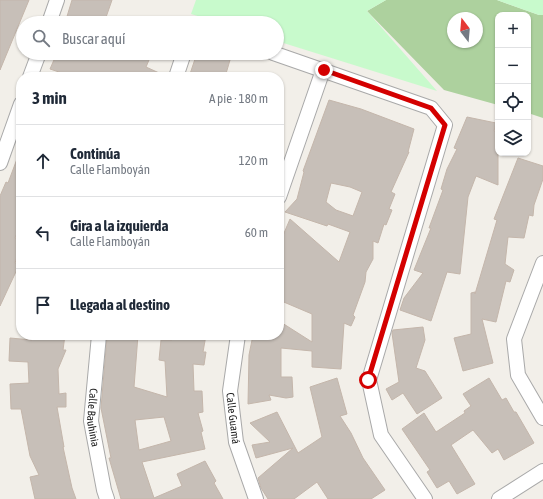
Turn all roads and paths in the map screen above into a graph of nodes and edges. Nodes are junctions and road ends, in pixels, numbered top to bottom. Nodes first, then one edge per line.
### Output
1 (57, 0) edge
2 (51, 16) edge
3 (284, 57) edge
4 (36, 60) edge
5 (182, 60) edge
6 (324, 70) junction
7 (32, 72) edge
8 (178, 72) edge
9 (16, 118) edge
10 (0, 162) edge
11 (284, 183) edge
12 (543, 264) edge
13 (99, 340) edge
14 (237, 340) edge
15 (543, 418) edge
16 (543, 471) edge
17 (107, 499) edge
18 (256, 499) edge
19 (425, 499) edge
20 (499, 499) edge

1 - 2 street
3 - 6 street
4 - 7 street
5 - 8 street
6 - 11 street
6 - 19 street
9 - 10 street
12 - 15 street
13 - 17 street, Calle Bauhinia
14 - 18 street, Calle Guamá
16 - 20 street

